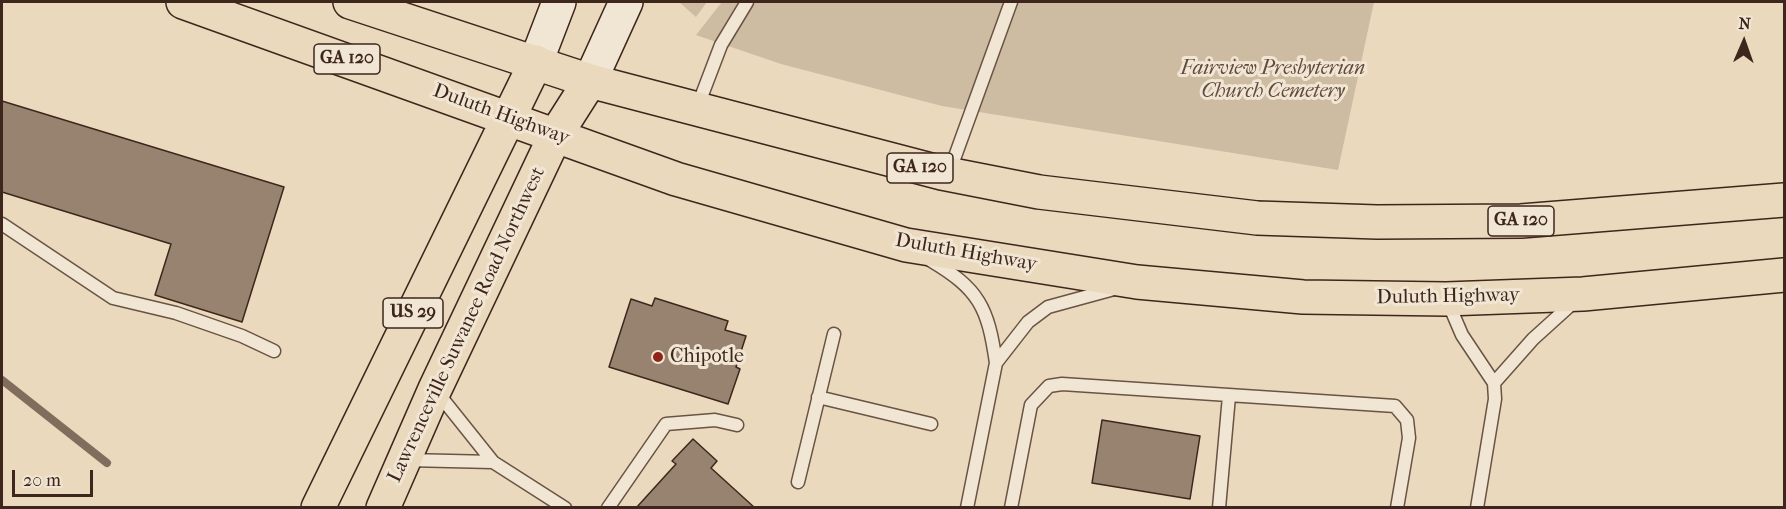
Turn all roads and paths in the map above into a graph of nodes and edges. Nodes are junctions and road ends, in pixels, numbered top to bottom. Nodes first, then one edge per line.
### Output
1 (183, 2) edge
2 (350, 2) edge
3 (559, 2) edge
4 (626, 2) edge
5 (747, 2) edge
6 (1011, 2) edge
7 (536, 62) junction
8 (590, 81) junction
9 (697, 109) junction
10 (509, 120) junction
11 (555, 136) junction
12 (949, 175) junction
13 (1785, 200) edge
14 (2, 224) edge
15 (906, 245) junction
16 (1778, 280) edge
17 (1137, 282) junction
18 (1583, 294) junction
19 (1446, 299) junction
20 (834, 334) dead end
21 (274, 351) dead end
22 (996, 363) junction
23 (1494, 383) junction
24 (435, 389) junction
25 (1229, 396) junction
26 (818, 397) junction
27 (931, 424) dead end
28 (737, 425) dead end
29 (404, 460) junction
30 (493, 462) junction
31 (798, 482) dead end
32 (318, 507) edge
33 (383, 507) edge
34 (565, 507) edge
35 (608, 507) edge
36 (967, 507) edge
37 (1011, 507) edge
38 (1219, 507) edge
39 (1397, 507) edge
40 (1477, 507) edge

1 - 10 main road, Duluth Highway / GA 120
2 - 7 main road, GA 120
3 - 7 main road
4 - 8 main road
5 - 9 lane
6 - 12 lane
7 - 8 main road, GA 120
7 - 10 main road, US 29
8 - 9 main road, GA 120
8 - 11 main road, Lawrenceville Suwanee Road Northwest
9 - 12 main road, GA 120
10 - 11 main road, Duluth Highway / GA 120
10 - 32 main road, US 29
11 - 15 main road, Duluth Highway / GA 120
11 - 24 main road, Lawrenceville Suwanee Road Northwest / US 29
12 - 13 main road, GA 120
14 - 21 lane
15 - 17 main road, Duluth Highway / GA 120
15 - 22 lane
16 - 18 main road, Duluth Highway / GA 120
17 - 19 main road, Duluth Highway / GA 120
17 - 22 lane
18 - 19 main road, Duluth Highway / GA 120
18 - 23 lane
19 - 23 lane
20 - 26 lane
22 - 36 lane
23 - 40 lane
24 - 29 main road, Lawrenceville Suwanee Road Northwest / US 29
24 - 30 lane
25 - 37 lane
25 - 38 lane
25 - 39 lane
26 - 27 lane
26 - 31 lane
28 - 35 lane
29 - 30 lane
29 - 33 main road, Lawrenceville Suwanee Road Northwest / US 29
30 - 34 lane

